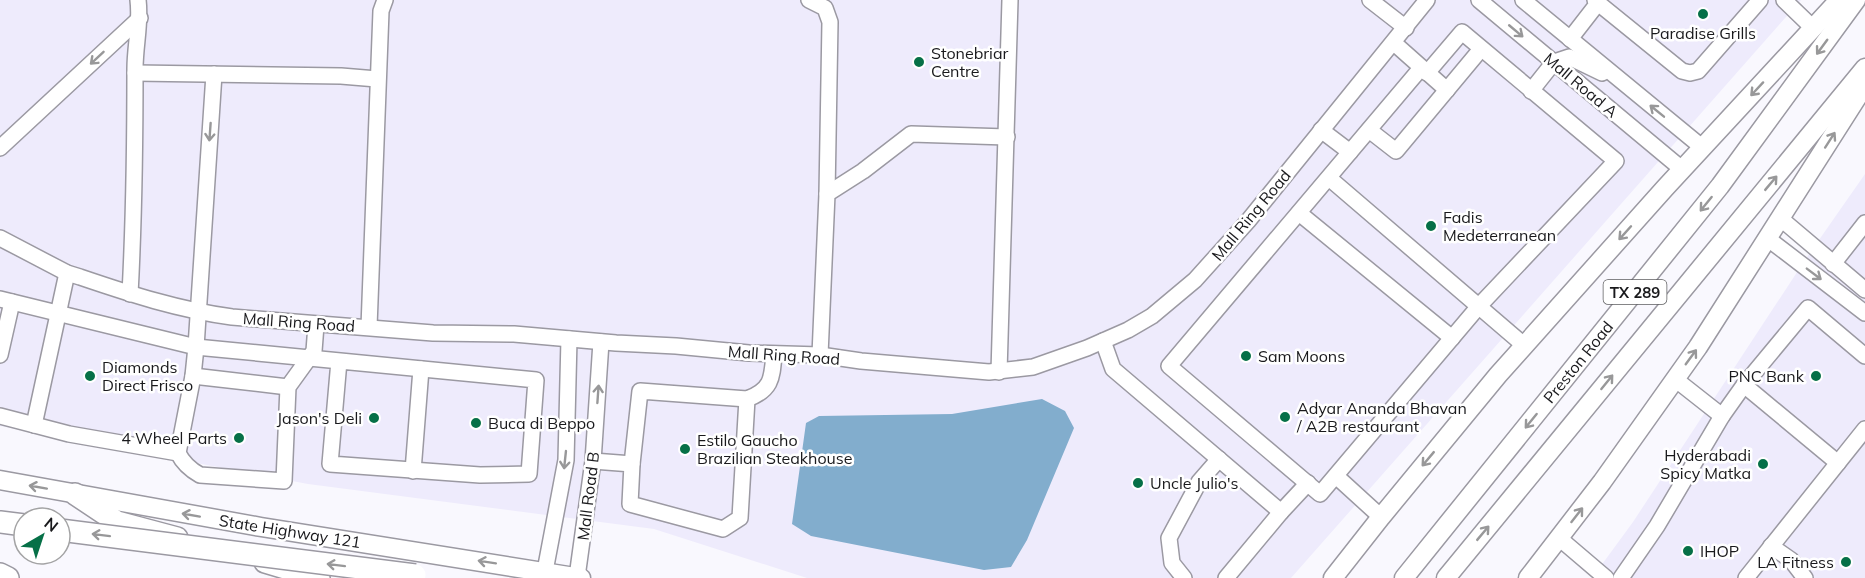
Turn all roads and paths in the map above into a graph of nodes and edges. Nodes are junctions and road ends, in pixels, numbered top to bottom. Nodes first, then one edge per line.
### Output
1 (138, 0) edge
2 (385, 0) edge
3 (809, 0) edge
4 (1010, 0) edge
5 (1370, 0) edge
6 (1427, 0) edge
7 (1479, 0) edge
8 (1523, 0) edge
9 (1760, 0) edge
10 (1784, 0) edge
11 (1839, 0) edge
12 (1856, 0) edge
13 (1596, 2) edge
14 (140, 18) junction
15 (1406, 28) junction
16 (1813, 28) junction
17 (1570, 39) junction
18 (1394, 43) junction
19 (1481, 49) junction
20 (1554, 62) junction
21 (1865, 68) edge
22 (1424, 70) junction
23 (135, 73) junction
24 (214, 74) junction
25 (377, 79) junction
26 (1621, 81) junction
27 (1865, 85) edge
28 (1447, 90) junction
29 (1531, 91) junction
30 (1321, 130) junction
31 (1369, 130) junction
32 (1006, 137) junction
33 (0, 148) edge
34 (1703, 148) junction
35 (1350, 152) junction
36 (1683, 170) junction
37 (1329, 178) junction
38 (827, 194) junction
39 (1299, 213) junction
40 (1780, 218) junction
41 (1863, 230) edge
42 (0, 238) edge
43 (1767, 238) junction
44 (1833, 264) junction
45 (67, 273) junction
46 (1865, 291) edge
47 (130, 294) junction
48 (6, 301) edge
49 (1479, 306) junction
50 (198, 313) junction
51 (1865, 313) edge
52 (58, 314) junction
53 (316, 325) junction
54 (369, 327) junction
55 (1452, 338) junction
56 (569, 339) junction
57 (1103, 341) junction
58 (601, 342) junction
59 (1525, 346) junction
60 (196, 347) junction
61 (774, 354) junction
62 (0, 355) edge
63 (820, 355) junction
64 (1865, 356) edge
65 (309, 358) junction
66 (339, 361) junction
67 (421, 369) junction
68 (999, 372) junction
69 (193, 376) junction
70 (1676, 379) junction
71 (1744, 385) junction
72 (288, 387) junction
73 (747, 399) junction
74 (0, 416) edge
75 (1722, 416) junction
76 (34, 425) junction
77 (1865, 429) edge
78 (178, 453) junction
79 (1219, 459) junction
80 (593, 460) junction
81 (1838, 463) junction
82 (632, 464) junction
83 (413, 471) junction
84 (1336, 476) junction
85 (0, 480) edge
86 (1308, 483) junction
87 (75, 494) junction
88 (1281, 512) junction
89 (1381, 517) junction
90 (72, 532) edge
91 (1559, 538) junction
92 (1771, 546) junction
93 (545, 571) junction
94 (0, 574) edge
95 (421, 577) edge
96 (8, 578) edge
97 (320, 578) edge
98 (579, 578) edge
99 (1184, 578) edge
100 (1226, 578) edge
101 (1333, 578) edge
102 (1404, 578) edge
103 (1446, 578) edge
104 (1528, 578) edge
105 (1606, 578) edge
106 (1621, 578) edge
107 (1746, 578) edge
108 (1805, 578) edge

1 - 14 street
2 - 25 street
3 - 38 street
4 - 32 street
5 - 15 street
6 - 15 street, Mall Ring Road
7 -> 20 street, Mall Road A
8 - 17 street, Mall Road A
9 - 13 street
10 - 16 street
11 - 16 main road
12 -> 102 main road, Preston Road / TX 289
13 - 17 street
14 - 23 street
14 -> 33 street
15 - 18 street, Mall Ring Road
16 -> 34 main road
17 - 26 street, Mall Road A
18 - 22 street
18 - 30 street, Mall Ring Road
19 - 22 street
19 - 28 street
19 - 29 street
20 - 26 street
20 - 29 street
20 - 36 street, Mall Road A
103 -> 21 main road, TX 289
22 - 28 street
22 - 31 street
23 - 24 street
23 - 47 street
24 - 25 street
24 -> 50 street
25 - 54 street
34 -> 26 street, Mall Road A
40 -> 27 main road
28 - 31 street
29 - 49 street
30 - 35 street
30 - 57 street, Mall Ring Road
31 - 35 street
32 - 38 street
32 - 68 street
34 - 36 main road
35 - 37 street
36 -> 59 main road
37 - 39 street
37 - 49 street
38 - 63 street
39 - 55 street
39 - 86 street
40 - 43 main road
40 - 44 street
41 - 44 street
42 - 45 street, Mall Ring Road
43 -> 51 street
70 -> 43 main road
44 - 46 street
45 - 47 street, Mall Ring Road
45 - 52 street
47 - 50 street, Mall Ring Road
48 - 52 street
48 - 62 street
49 - 55 street
49 - 59 street
50 - 53 street, Mall Ring Road
50 - 60 street
52 - 60 street
52 - 76 street
53 - 54 street, Mall Ring Road
53 - 65 street
54 - 56 street, Mall Ring Road
55 - 84 street
56 - 58 street, Mall Ring Road
56 -> 93 street, Mall Road B
57 - 68 street, Mall Ring Road
57 - 79 street
58 - 61 street, Mall Ring Road
80 -> 58 street, Mall Road B
59 -> 89 main road
60 - 65 street
60 - 69 street
61 - 63 street, Mall Ring Road
61 - 73 street
63 - 68 street, Mall Ring Road
64 - 71 street
65 - 66 street
65 - 72 street
66 - 67 street
66 - 83 street
67 - 83 street
67 - 83 street
69 - 72 street
69 - 78 street
70 - 75 street
91 -> 70 main road
71 - 75 street
71 - 81 street
72 - 78 street
73 - 82 street
73 - 82 street
74 - 76 street
75 - 106 street
76 - 78 street
77 - 81 street
79 - 88 street
79 - 99 street
80 - 82 street
80 - 98 street, Mall Road B
81 - 92 street
84 - 86 street
84 - 89 street
87 -> 85 main road, State Highway 121
86 - 88 street
93 -> 87 main road, State Highway 121
87 - 97 highway
88 - 100 street
89 - 101 main road
95 -> 90 highway, bridge
91 - 104 main road
91 - 105 street
92 - 107 street
92 - 108 street
93 - 98 main road, State Highway 121
94 - 96 highway

